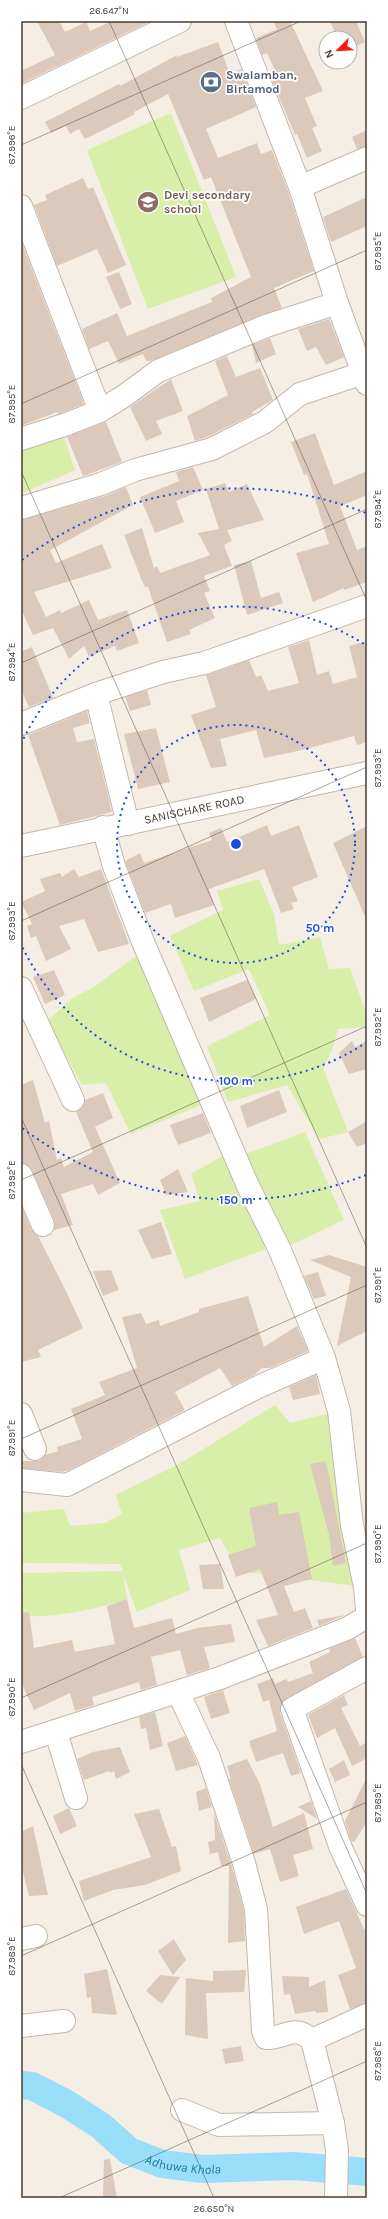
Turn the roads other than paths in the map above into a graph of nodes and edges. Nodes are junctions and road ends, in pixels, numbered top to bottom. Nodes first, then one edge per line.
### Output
1 (180, 21) edge
2 (236, 21) edge
3 (21, 98) edge
4 (367, 158) edge
5 (300, 187) junction
6 (21, 206) edge
7 (337, 303) junction
8 (365, 379) edge
9 (100, 411) junction
10 (21, 439) edge
11 (21, 508) edge
12 (367, 606) edge
13 (96, 694) junction
14 (21, 724) edge
15 (367, 773) edge
16 (128, 824) junction
17 (103, 827) junction
18 (21, 846) edge
19 (21, 988) edge
20 (73, 1100) dead end
21 (21, 1175) edge
22 (43, 1225) dead end
23 (324, 1358) junction
24 (21, 1414) edge
25 (35, 1449) dead end
26 (21, 1480) edge
27 (367, 1609) edge
28 (367, 1616) edge
29 (367, 1668) edge
30 (178, 1692) junction
31 (56, 1732) junction
32 (21, 1742) edge
33 (76, 1798) dead end
34 (367, 1904) edge
35 (367, 2015) edge
36 (64, 2021) dead end
37 (21, 2026) edge
38 (312, 2040) junction
39 (182, 2110) dead end
40 (333, 2123) junction
41 (336, 2198) edge

1 - 3 street
2 - 5 street
4 - 5 street
5 - 7 street
6 - 9 street
7 - 8 street
7 - 9 street
8 - 11 street
9 - 10 street
12 - 13 street
13 - 14 street
13 - 16 street
15 - 16 street, SANISCHARE ROAD
16 - 17 street, SANISCHARE ROAD
17 - 18 street, SANISCHARE ROAD
17 - 23 street
19 - 20 street
21 - 22 street
23 - 26 street
23 - 27 street
24 - 25 street
28 - 30 street
29 - 34 street
30 - 31 street
30 - 38 street
31 - 32 street
31 - 33 street
35 - 38 street
36 - 37 street
38 - 40 street
39 - 40 street
40 - 41 street

